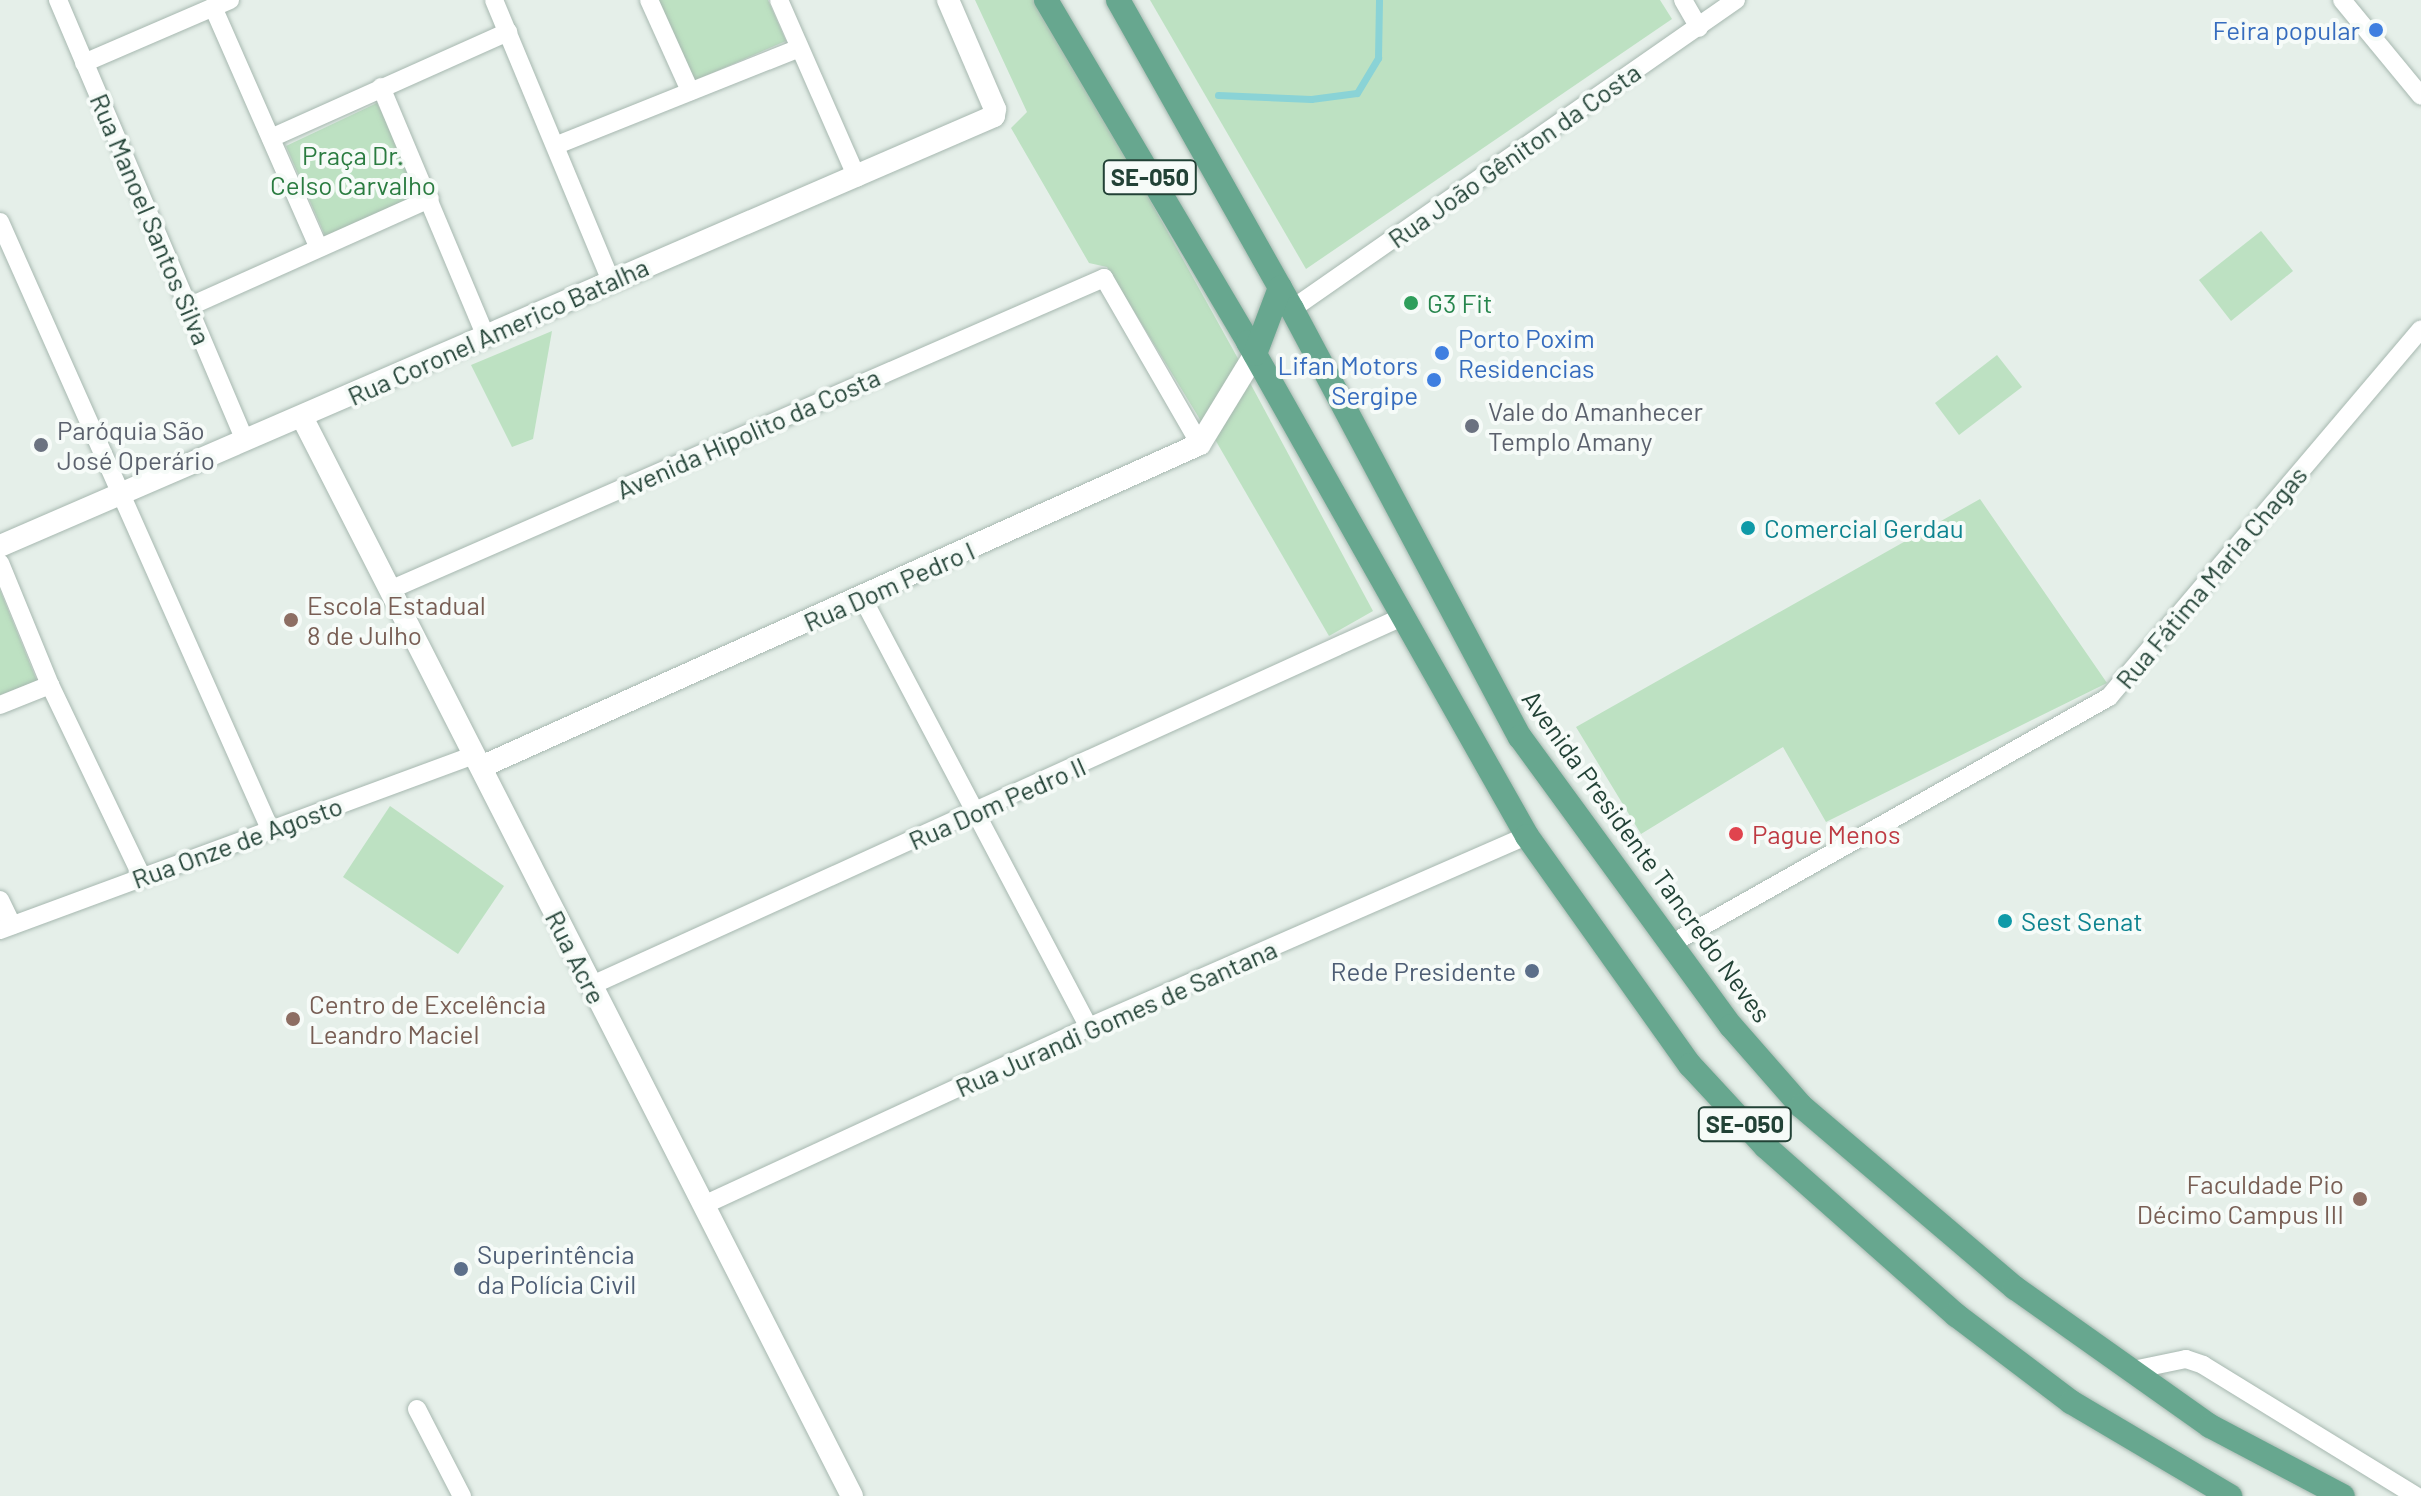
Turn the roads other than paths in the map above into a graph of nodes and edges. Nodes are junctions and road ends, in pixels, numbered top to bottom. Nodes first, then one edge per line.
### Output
1 (58, 0) edge
2 (494, 0) edge
3 (649, 0) edge
4 (779, 0) edge
5 (948, 0) edge
6 (1046, 0) edge
7 (1118, 0) edge
8 (1683, 0) edge
9 (1736, 0) edge
10 (2342, 0) edge
11 (222, 4) edge
12 (1699, 28) junction
13 (508, 32) junction
14 (799, 48) junction
15 (84, 63) junction
16 (381, 87) junction
17 (690, 91) junction
18 (2421, 96) edge
19 (271, 138) junction
20 (557, 145) junction
21 (857, 178) junction
22 (430, 199) junction
23 (0, 222) edge
24 (318, 246) junction
25 (611, 281) junction
26 (1286, 299) junction
27 (188, 307) junction
28 (2421, 329) edge
29 (485, 335) junction
30 (1259, 362) junction
31 (302, 417) junction
32 (244, 438) junction
33 (1200, 444) junction
34 (117, 494) junction
35 (0, 546) edge
36 (0, 563) edge
37 (392, 589) junction
38 (863, 599) junction
39 (1402, 617) junction
40 (50, 685) junction
41 (0, 705) edge
42 (478, 761) junction
43 (978, 812) junction
44 (270, 829) junction
45 (1527, 836) junction
46 (142, 877) junction
47 (0, 900) edge
48 (6, 928) edge
49 (1671, 944) junction
50 (590, 986) junction
51 (1089, 1027) junction
52 (706, 1204) junction
53 (2133, 1370) junction
54 (417, 1409) dead end
55 (462, 1496) edge
56 (852, 1496) edge
57 (2230, 1496) edge
58 (2343, 1496) edge
59 (2416, 1496) edge

1 - 15 street, Rua Manoel Santos Silva
2 - 13 street
3 - 17 street
4 - 14 street
5 - 21 street, Rua Coronel Americo Batalha
6 - 30 main road, SE-050
7 - 26 main road, Avenida Presidente Tancredo Neves / SE-050
8 - 12 street
9 - 12 street, Rua João Gêniton da Costa
10 - 18 street
11 - 15 street
11 - 19 street
12 - 26 street, Rua João Gêniton da Costa
13 - 16 street
13 - 20 street
14 - 17 street
14 - 21 street
15 - 27 street, Rua Manoel Santos Silva
16 - 19 street
16 - 22 street
17 - 20 street
19 - 24 street
20 - 25 street
21 - 25 street, Rua Coronel Americo Batalha
22 - 24 street
22 - 29 street
23 - 34 street
24 - 27 street
25 - 29 street, Rua Coronel Americo Batalha
26 - 30 main road
26 - 49 main road, Avenida Presidente Tancredo Neves / SE-050
27 - 32 street, Rua Manoel Santos Silva
28 - 49 street, Rua Fátima Maria Chagas
29 - 31 street, Rua Coronel Americo Batalha
30 - 33 street
30 - 39 main road, SE-050
31 - 32 street, Rua Coronel Americo Batalha
31 - 37 street, Rua Acre
32 - 34 street, Rua Coronel Americo Batalha
33 - 37 street, Avenida Hipolito da Costa
33 - 38 street, Rua Dom Pedro I
34 - 35 street, Rua Coronel Americo Batalha
34 - 44 street
36 - 40 street
37 - 42 street, Rua Acre
38 - 42 street, Rua Dom Pedro I
38 - 43 street
39 - 43 street, Rua Dom Pedro II
39 - 45 main road, SE-050
40 - 41 street
40 - 46 street
42 - 44 street, Rua Onze de Agosto
42 - 50 street, Rua Acre
43 - 50 street, Rua Dom Pedro II
43 - 51 street
44 - 46 street, Rua Onze de Agosto
45 - 51 street, Rua Jurandi Gomes de Santana
45 - 57 main road, SE-050
46 - 48 street, Rua Onze de Agosto
47 - 48 street
49 - 53 main road, Avenida Presidente Tancredo Neves / SE-050
50 - 52 street, Rua Acre
51 - 52 street, Rua Jurandi Gomes de Santana
52 - 56 street, Rua Acre
53 - 58 main road, Avenida Presidente Tancredo Neves / SE-050
53 - 59 street
54 - 55 street

